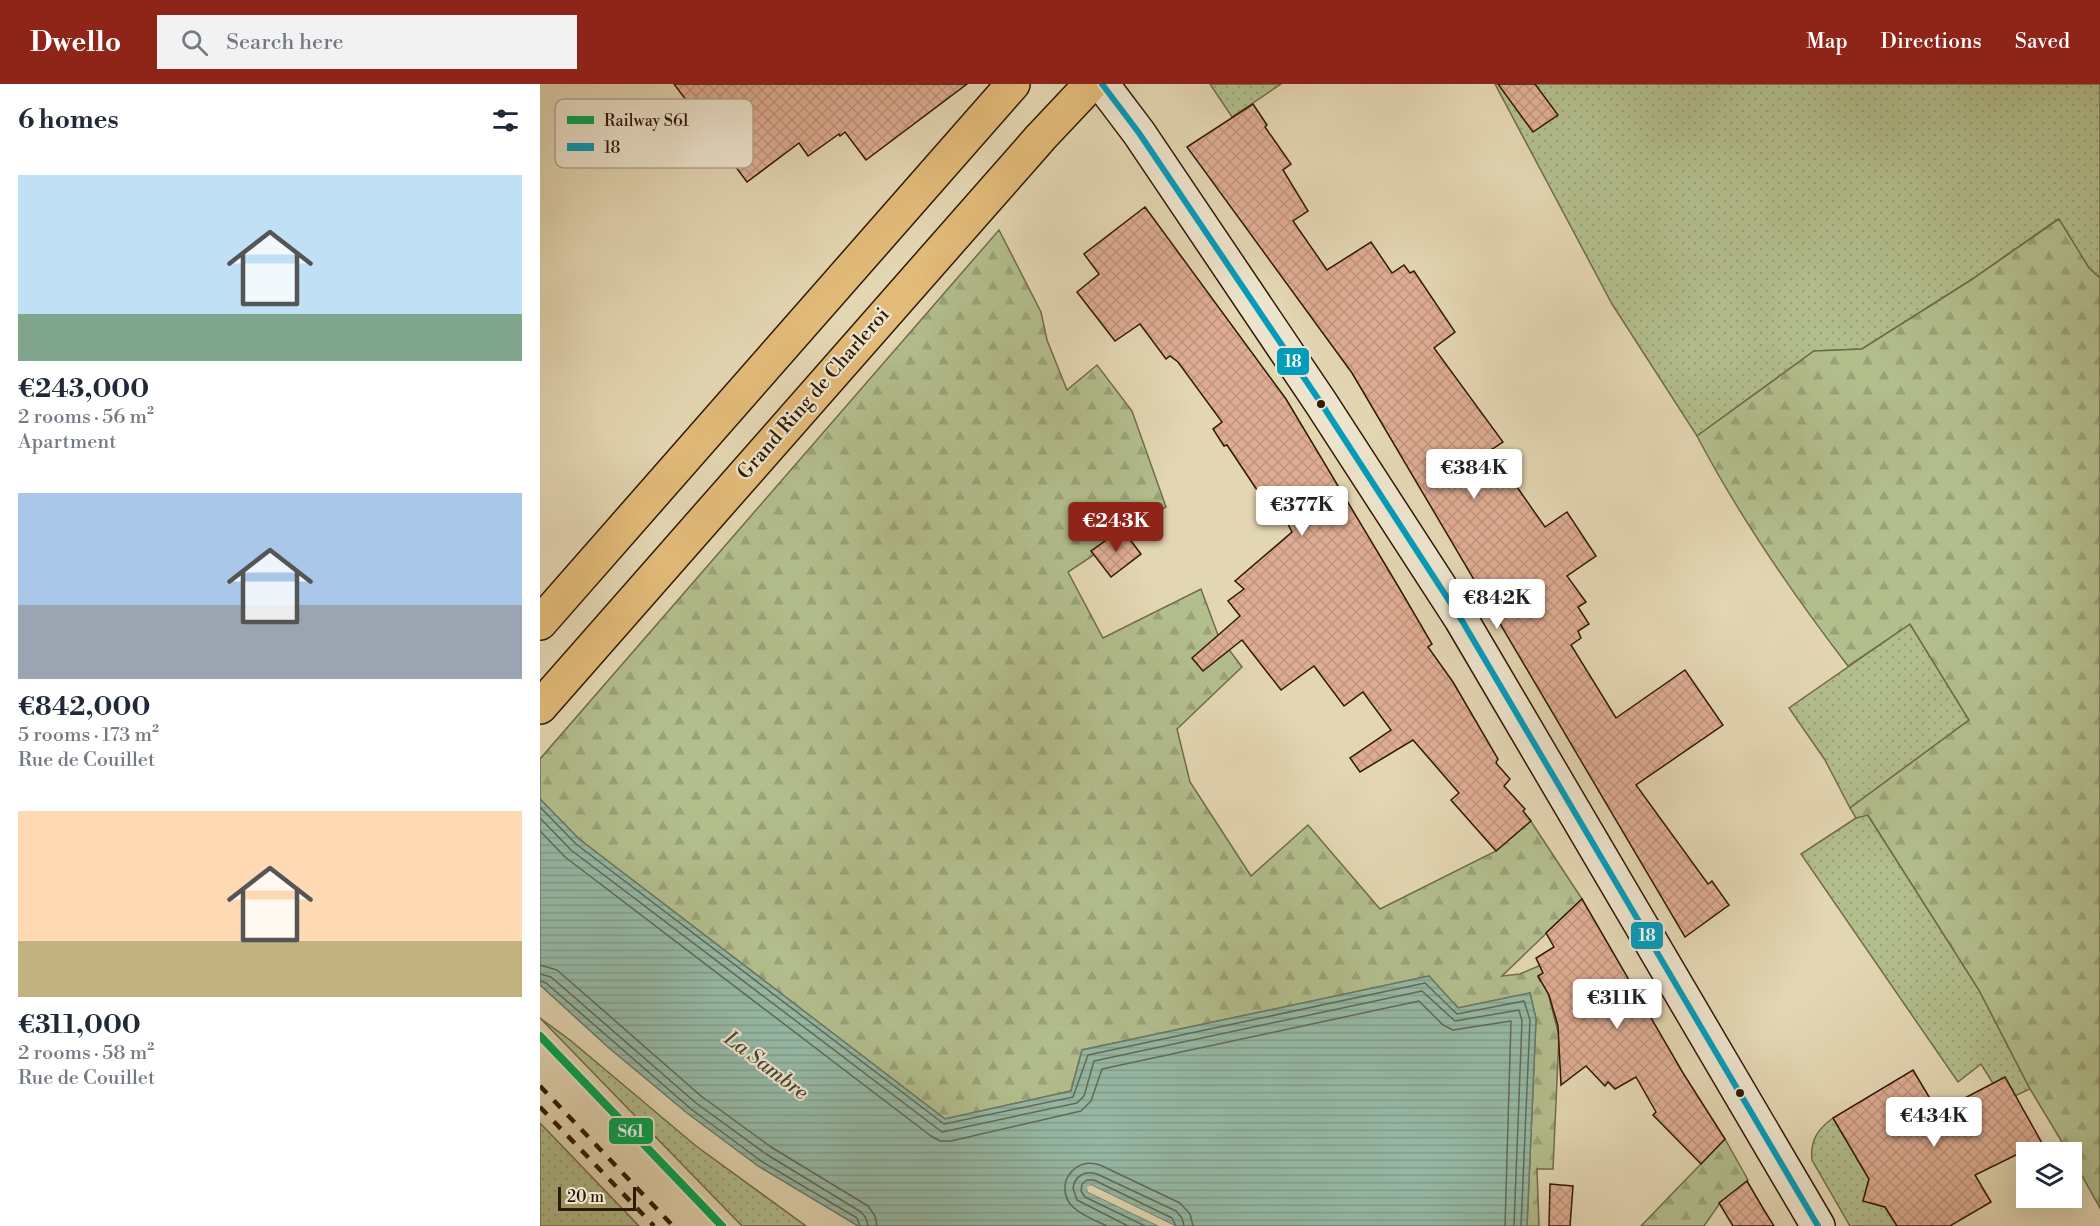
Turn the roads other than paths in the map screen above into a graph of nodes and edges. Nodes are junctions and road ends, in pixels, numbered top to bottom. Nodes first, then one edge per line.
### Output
1 (1013, 84) edge
2 (1091, 84) edge
3 (1101, 84) edge
4 (540, 623) edge
5 (540, 707) edge
6 (1818, 1226) edge

1 - 4 highway
2 - 5 highway, Grand Ring de Charleroi
3 - 6 main road

